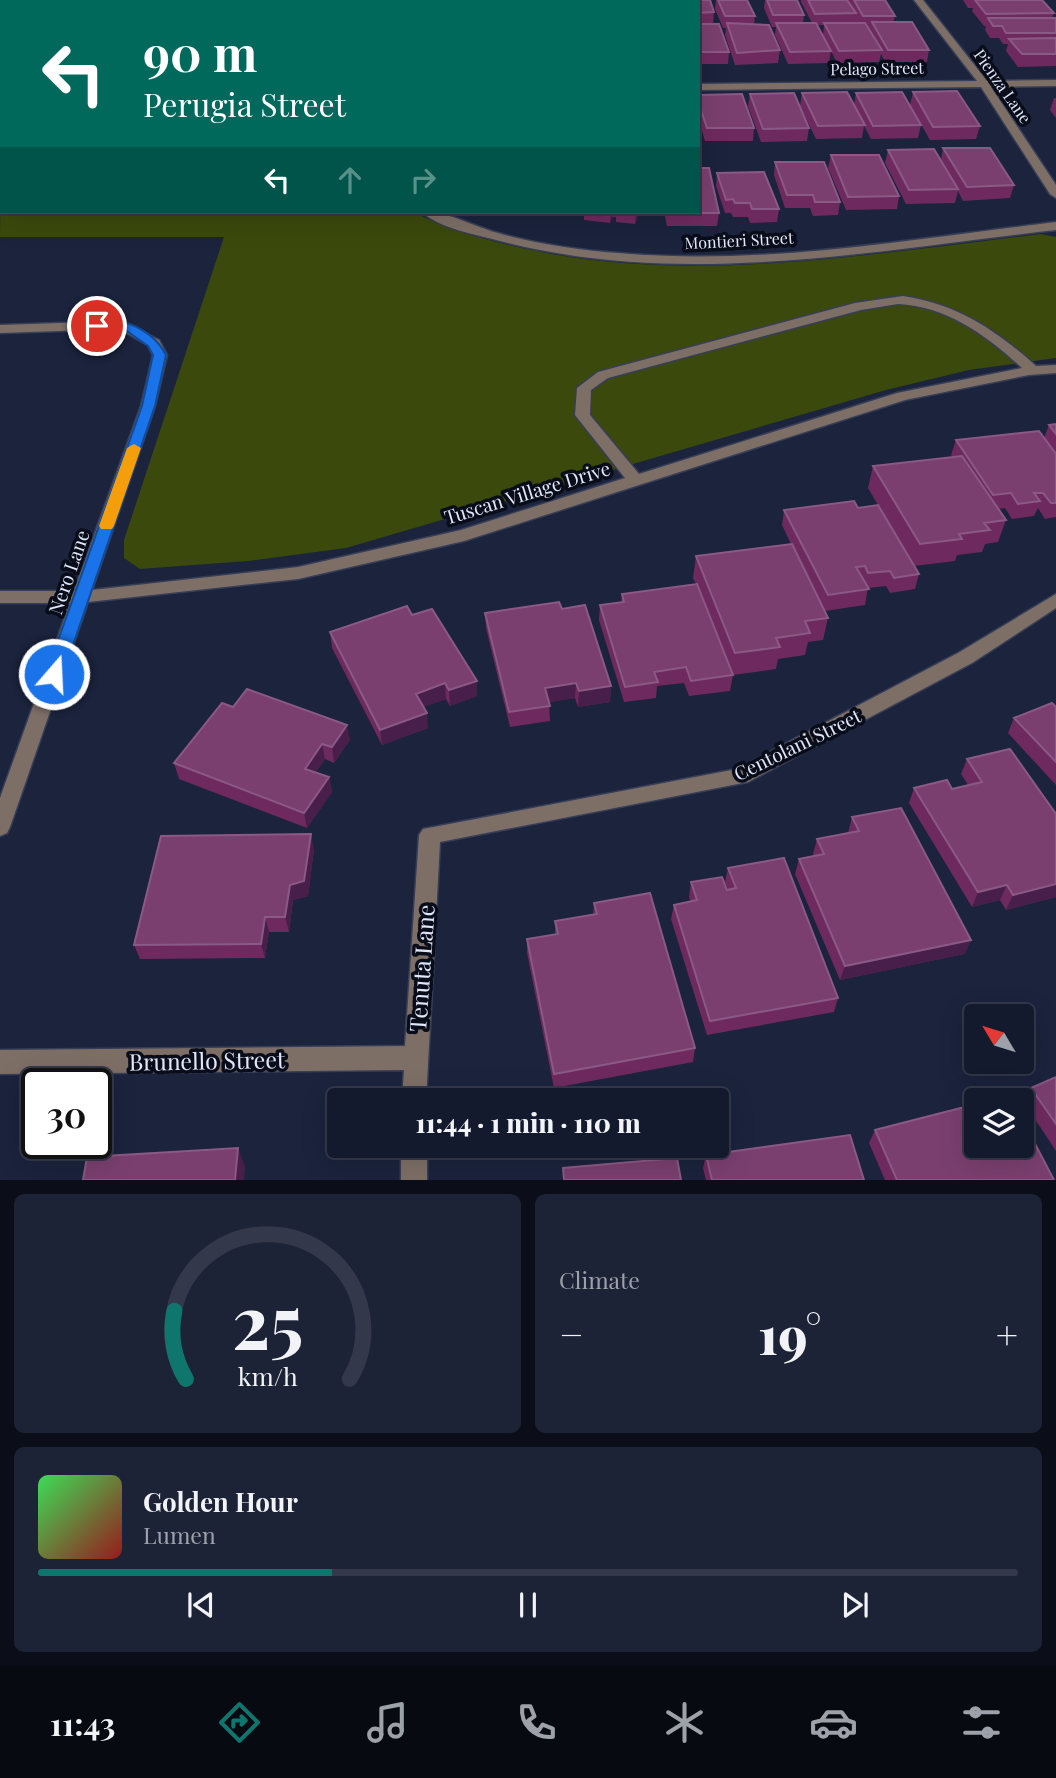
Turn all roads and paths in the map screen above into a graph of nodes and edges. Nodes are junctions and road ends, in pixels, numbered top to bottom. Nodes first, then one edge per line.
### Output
1 (918, 0) edge
2 (983, 82) junction
3 (1056, 83) edge
4 (700, 87) edge
5 (1056, 194) edge
6 (433, 214) edge
7 (1056, 226) edge
8 (0, 329) edge
9 (1056, 369) edge
10 (1033, 371) junction
11 (636, 481) junction
12 (0, 597) edge
13 (81, 597) junction
14 (1056, 600) edge
15 (0, 827) edge
16 (430, 835) joint
17 (415, 1058) junction
18 (0, 1062) edge
19 (414, 1088) edge
20 (414, 1158) edge
21 (414, 1180) edge

1 - 2 street, Pienza Lane
2 - 3 street, Pelago Street
2 - 4 street, Pelago Street
2 - 5 street, Pienza Lane
6 - 7 street, Montieri Street
8 - 13 street, Nero Lane
9 - 10 street, Tuscan Village Drive
10 - 11 street, Tuscan Village Drive
10 - 11 street
11 - 13 street, Tuscan Village Drive
12 - 13 street, Tuscan Village Drive
13 - 15 street, Nero Lane
14 - 16 street, Centolani Street
16 - 17 street, Tenuta Lane
17 - 18 street, Brunello Street
17 - 19 street, Tenuta Lane
20 - 21 street

